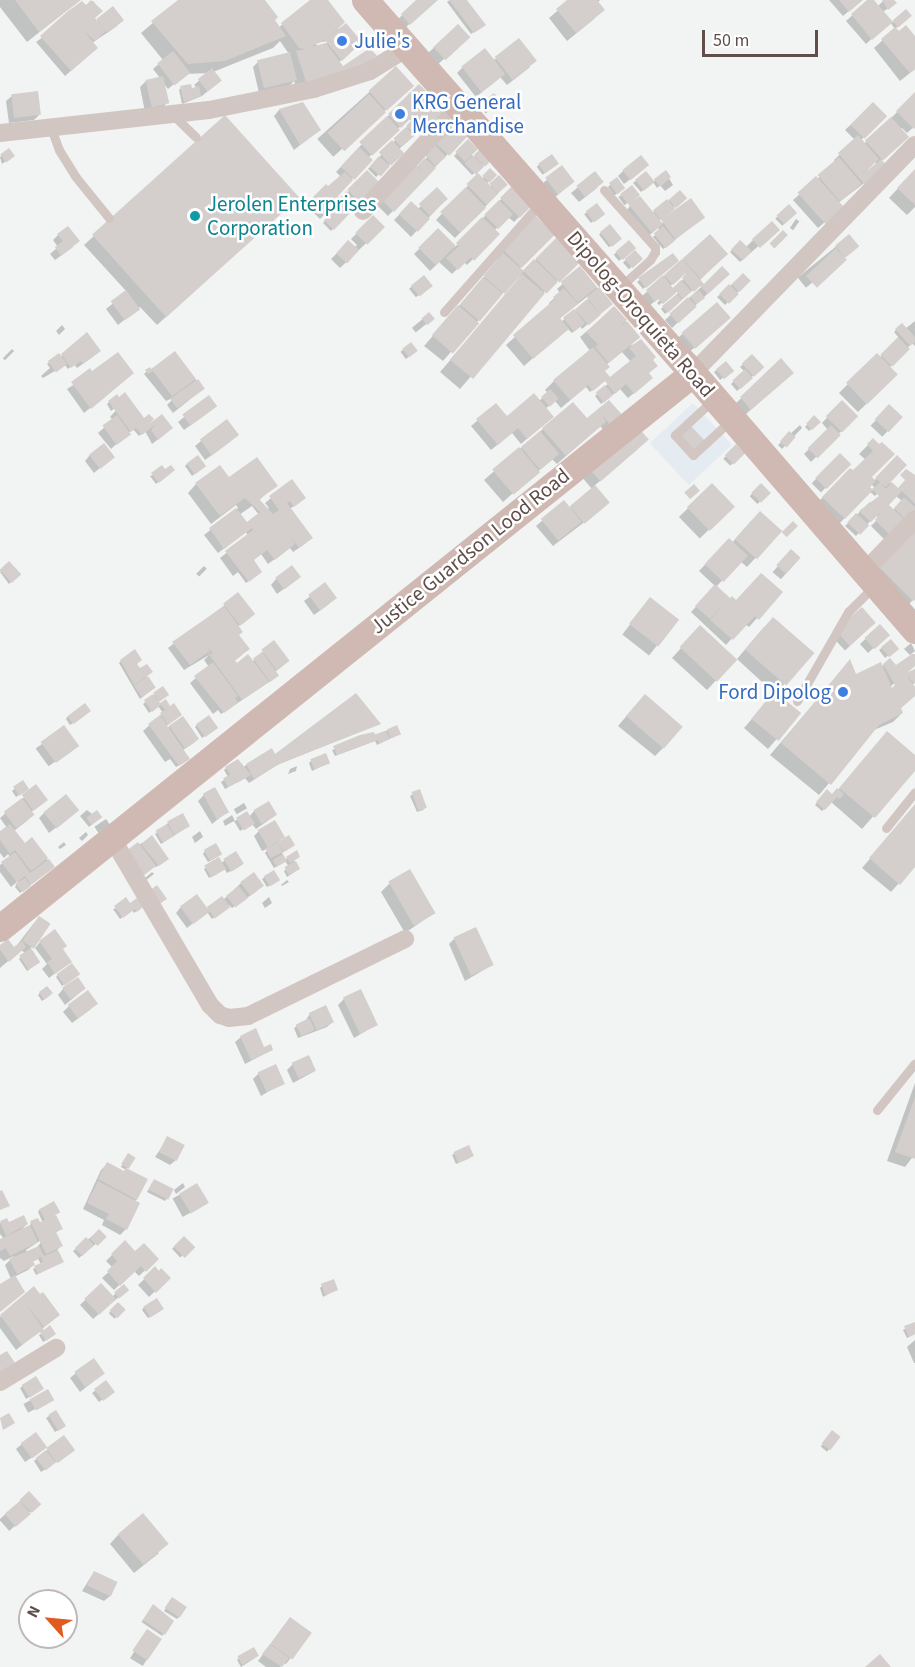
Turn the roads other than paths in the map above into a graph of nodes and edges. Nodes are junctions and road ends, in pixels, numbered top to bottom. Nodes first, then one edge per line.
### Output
1 (365, 0) edge
2 (407, 48) junction
3 (459, 107) junction
4 (172, 114) junction
5 (51, 128) junction
6 (0, 134) edge
7 (196, 137) dead end
8 (915, 145) edge
9 (604, 190) dead end
10 (542, 201) junction
11 (363, 212) dead end
12 (109, 218) dead end
13 (619, 289) junction
14 (444, 312) dead end
15 (693, 372) junction
16 (715, 398) junction
17 (733, 419) junction
18 (915, 519) edge
19 (870, 578) junction
20 (915, 630) edge
21 (797, 701) dead end
22 (915, 792) edge
23 (886, 828) dead end
24 (112, 838) junction
25 (0, 928) edge
26 (405, 939) dead end
27 (915, 1063) edge
28 (877, 1110) dead end
29 (56, 1348) dead end
30 (0, 1382) edge

1 - 2 main road, Dipolog-Oroquieta Road
2 - 3 main road, Dipolog-Oroquieta Road
2 - 4 street
3 - 10 main road, Dipolog-Oroquieta Road
3 - 11 street
4 - 5 street
4 - 7 lane
5 - 6 street
5 - 12 lane
8 - 15 street, Justice Guardson Lood Road
9 - 13 lane
10 - 13 main road, Dipolog-Oroquieta Road
10 - 14 lane
13 - 15 main road, Dipolog-Oroquieta Road
15 - 16 main road, Dipolog-Oroquieta Road
15 - 24 main road, Justice Guardson Lood Road
16 - 17 main road, Dipolog-Oroquieta Road
16 - 17 lane
17 - 19 main road, Dipolog-Oroquieta Road
18 - 19 street
19 - 20 main road, Dipolog-Oroquieta Road
19 - 21 lane
22 - 23 lane
24 - 25 main road, Justice Guardson Lood Road
24 - 26 street
27 - 28 lane
29 - 30 street

